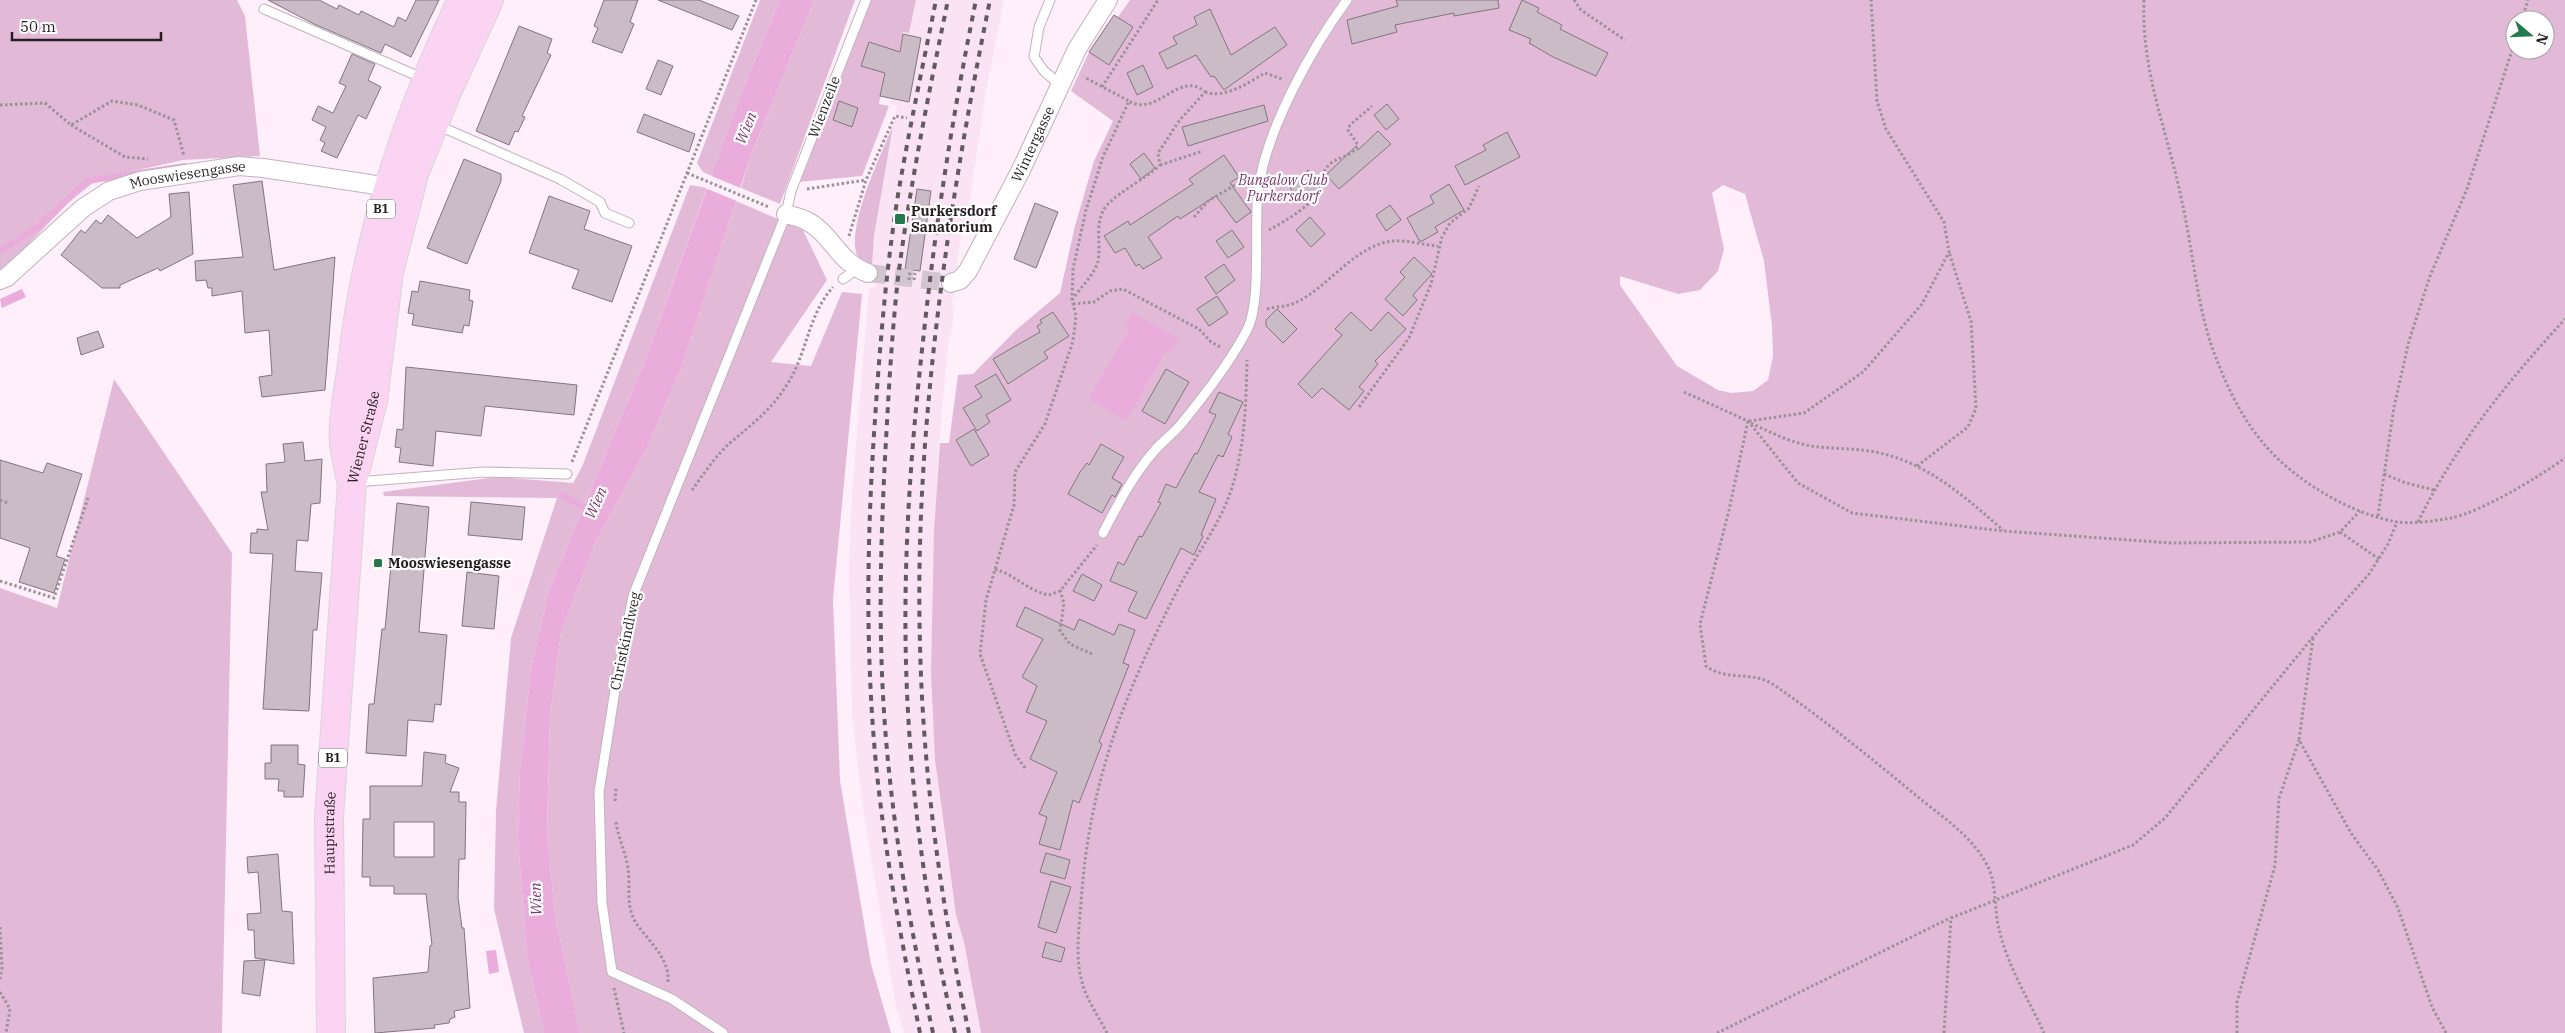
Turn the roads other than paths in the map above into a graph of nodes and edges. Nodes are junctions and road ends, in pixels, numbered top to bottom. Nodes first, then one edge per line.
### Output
1 (462, 0) edge
2 (489, 0) edge
3 (866, 0) edge
4 (1050, 0) edge
5 (1108, 0) edge
6 (1346, 0) edge
7 (264, 9) dead end
8 (413, 74) dead end
9 (1063, 76) junction
10 (423, 119) junction
11 (398, 192) junction
12 (779, 211) junction
13 (629, 223) dead end
14 (853, 271) tunnel mouth
15 (0, 280) edge
16 (951, 283) tunnel mouth
17 (567, 474) road end
18 (352, 483) junction
19 (1102, 533) road end
20 (331, 1033) edge
21 (723, 1033) edge

1 - 10 main road, Wiener Straße / B1
2 - 10 main road, Wiener Straße / B1
3 - 12 lane, Wienzeile
4 - 9 lane
5 - 9 street, Wintergasse
6 - 19 lane
7 - 8 lane
9 - 16 street, Wintergasse
10 - 11 main road, Wiener Straße / B1
10 - 13 lane
11 - 15 street, Mooswiesengasse
11 - 18 main road, Wiener Straße / B1
12 - 14 street
12 - 21 lane, Christkindlweg
17 - 18 lane
18 - 20 main road, Hauptstraße / B1

